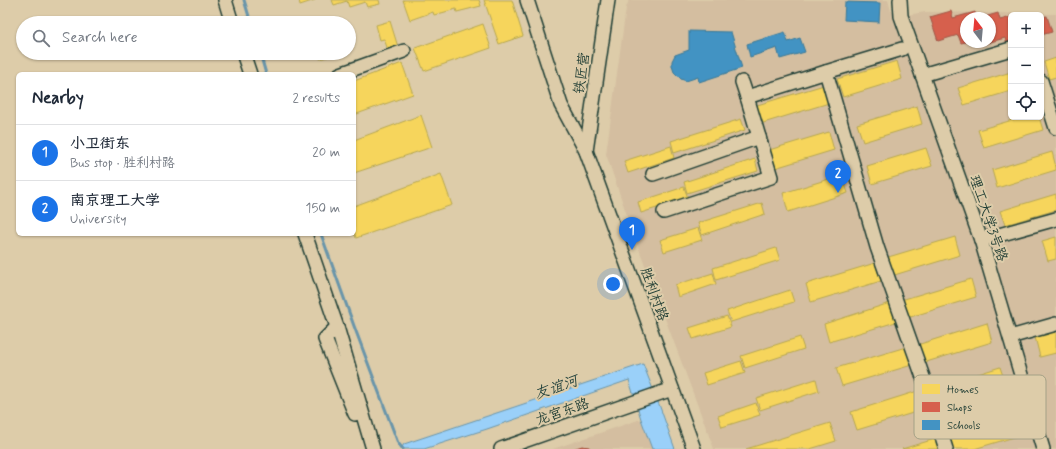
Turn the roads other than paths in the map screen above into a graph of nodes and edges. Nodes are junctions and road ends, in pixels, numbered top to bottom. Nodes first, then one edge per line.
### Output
1 (225, 0) edge
2 (527, 0) edge
3 (608, 0) edge
4 (900, 0) edge
5 (230, 16) edge
6 (902, 49) dead end
7 (1008, 50) edge
8 (404, 51) dead end
9 (245, 60) edge
10 (249, 72) edge
11 (346, 72) edge
12 (826, 72) junction
13 (922, 75) junction
14 (742, 82) dead end
15 (1042, 84) edge
16 (747, 97) junction
17 (1056, 128) edge
18 (759, 137) junction
19 (586, 151) junction
20 (653, 174) dead end
21 (664, 212) dead end
22 (1056, 218) edge
23 (306, 236) edge
24 (981, 240) junction
25 (1056, 324) edge
26 (337, 328) junction
27 (1010, 337) junction
28 (922, 375) edge
29 (1021, 375) edge
30 (672, 389) junction
31 (943, 439) edge
32 (1040, 439) edge
33 (368, 449) edge
34 (373, 449) edge
35 (501, 449) edge
36 (694, 449) edge
37 (946, 449) edge
38 (1043, 449) edge

1 - 5 street
2 - 19 street, 胜利村路
3 - 19 street, 铁匠营
4 - 13 street, 理工大学3号路
6 - 12 street
7 - 13 street
8 - 11 street
9 - 10 street
12 - 16 street
12 - 28 street
13 - 24 street, 理工大学3号路
14 - 16 street
15 - 17 street
16 - 18 street
18 - 20 street
18 - 21 street
19 - 30 street, 胜利村路
22 - 24 street
23 - 26 street
24 - 27 street, 理工大学3号路
25 - 27 street
26 - 33 street
26 - 34 street
27 - 29 street, 理工大学3号路
30 - 35 street, 龙宫东路
30 - 36 street, 胜利村路
31 - 37 street
32 - 38 street, 理工大学3号路

